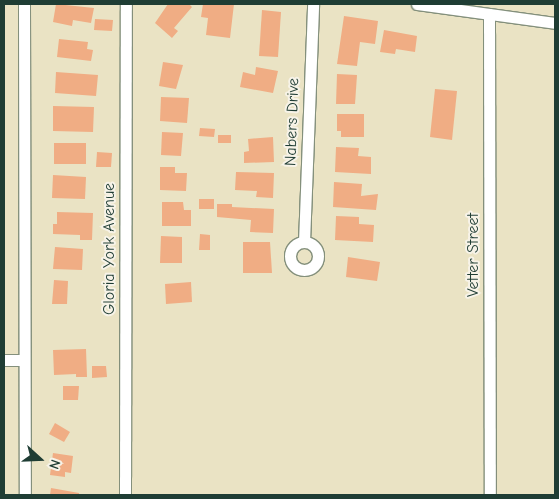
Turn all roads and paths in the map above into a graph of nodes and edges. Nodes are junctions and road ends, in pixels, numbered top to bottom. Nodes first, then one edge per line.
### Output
1 (24, 4) edge
2 (126, 4) edge
3 (313, 4) edge
4 (417, 4) edge
5 (489, 14) junction
6 (555, 23) edge
7 (304, 242) dead end
8 (4, 360) edge
9 (24, 360) junction
10 (25, 495) edge
11 (125, 495) edge
12 (490, 495) edge

1 - 9 street
2 - 11 street, Gloria York Avenue
3 - 7 street, Nabers Drive
4 - 5 street
5 - 6 street
5 - 12 street, Vetter Street
8 - 9 street
9 - 10 street

